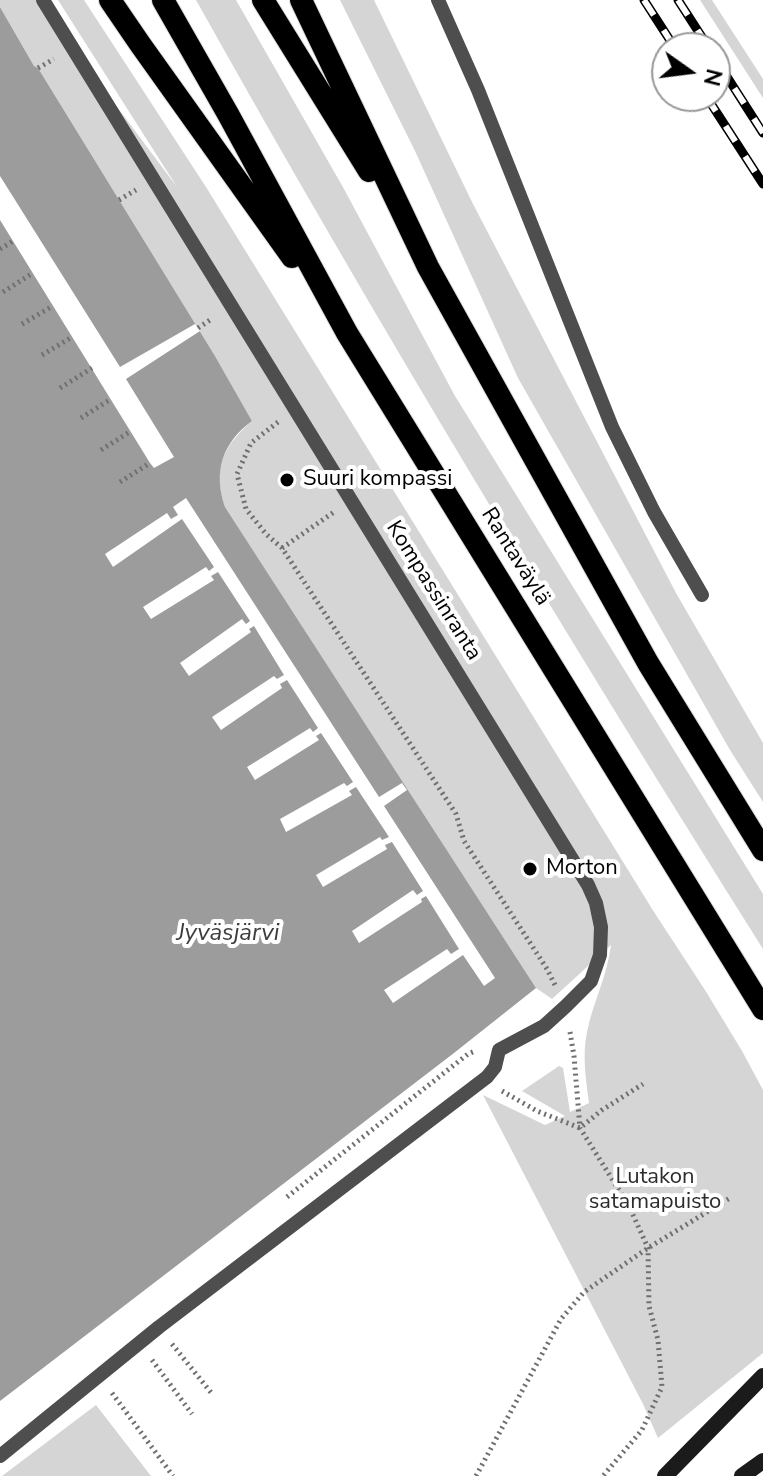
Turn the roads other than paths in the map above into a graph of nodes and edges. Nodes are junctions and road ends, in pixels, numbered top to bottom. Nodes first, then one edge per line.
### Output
1 (43, 0) edge
2 (110, 0) edge
3 (163, 0) edge
4 (263, 0) edge
5 (301, 0) edge
6 (438, 0) edge
7 (428, 267) junction
8 (347, 333) junction
9 (702, 595) dead end
10 (763, 850) edge
11 (761, 1009) edge
12 (763, 1376) edge
13 (0, 1456) edge
14 (763, 1461) edge
15 (665, 1476) edge
16 (742, 1476) edge

1 - 13 lane, Kompassinranta
2 - 8 highway
3 - 8 highway, Rantaväylä
4 - 7 highway
5 - 7 highway
6 - 9 lane
7 - 10 highway
8 - 11 highway, Rantaväylä
12 - 15 main road
14 - 16 main road

